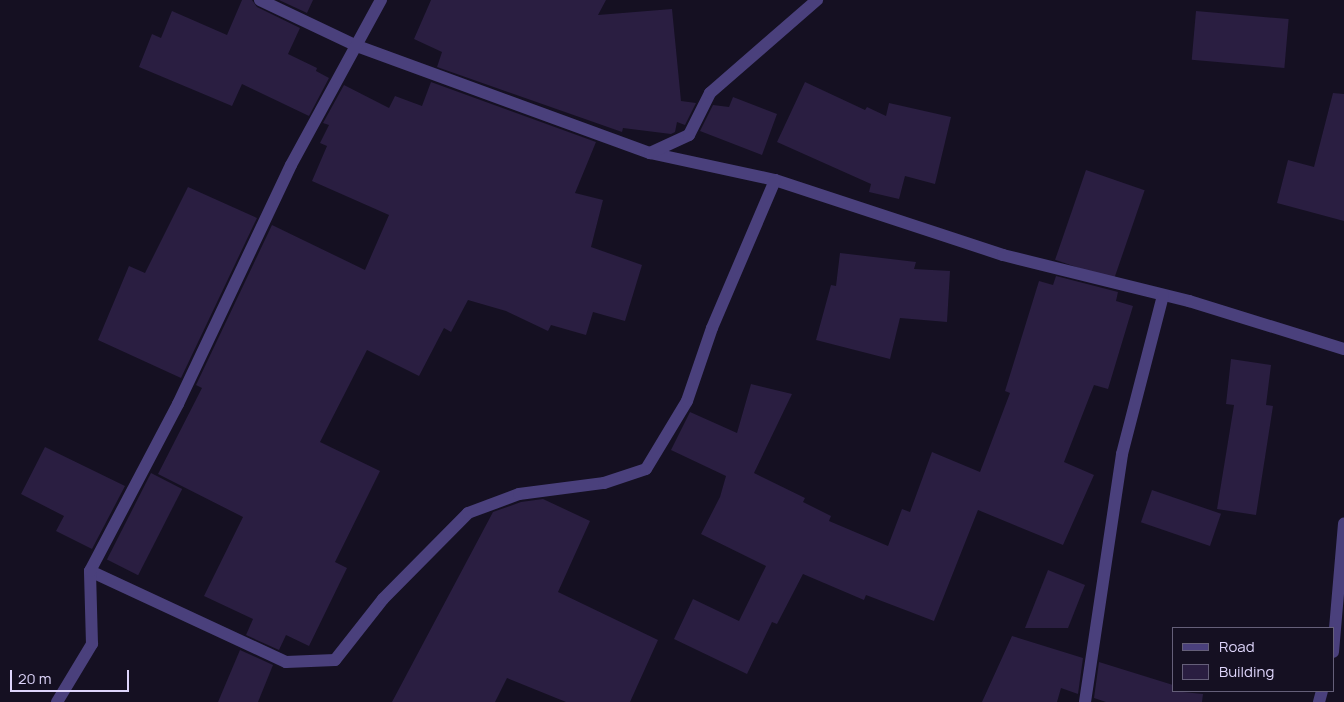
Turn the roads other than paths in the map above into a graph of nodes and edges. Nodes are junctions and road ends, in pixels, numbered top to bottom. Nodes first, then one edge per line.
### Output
1 (260, 0) edge
2 (381, 0) edge
3 (817, 0) edge
4 (357, 46) junction
5 (650, 153) junction
6 (775, 180) junction
7 (1162, 294) junction
8 (1344, 349) edge
9 (1344, 523) edge
10 (90, 571) junction
11 (1334, 640) edge
12 (57, 702) edge
13 (1085, 702) edge

1 - 4 street
2 - 4 street
3 - 5 street
4 - 5 street
4 - 10 street
5 - 6 street
6 - 7 street
6 - 10 street
7 - 8 street
7 - 13 street
9 - 11 street
10 - 12 street

